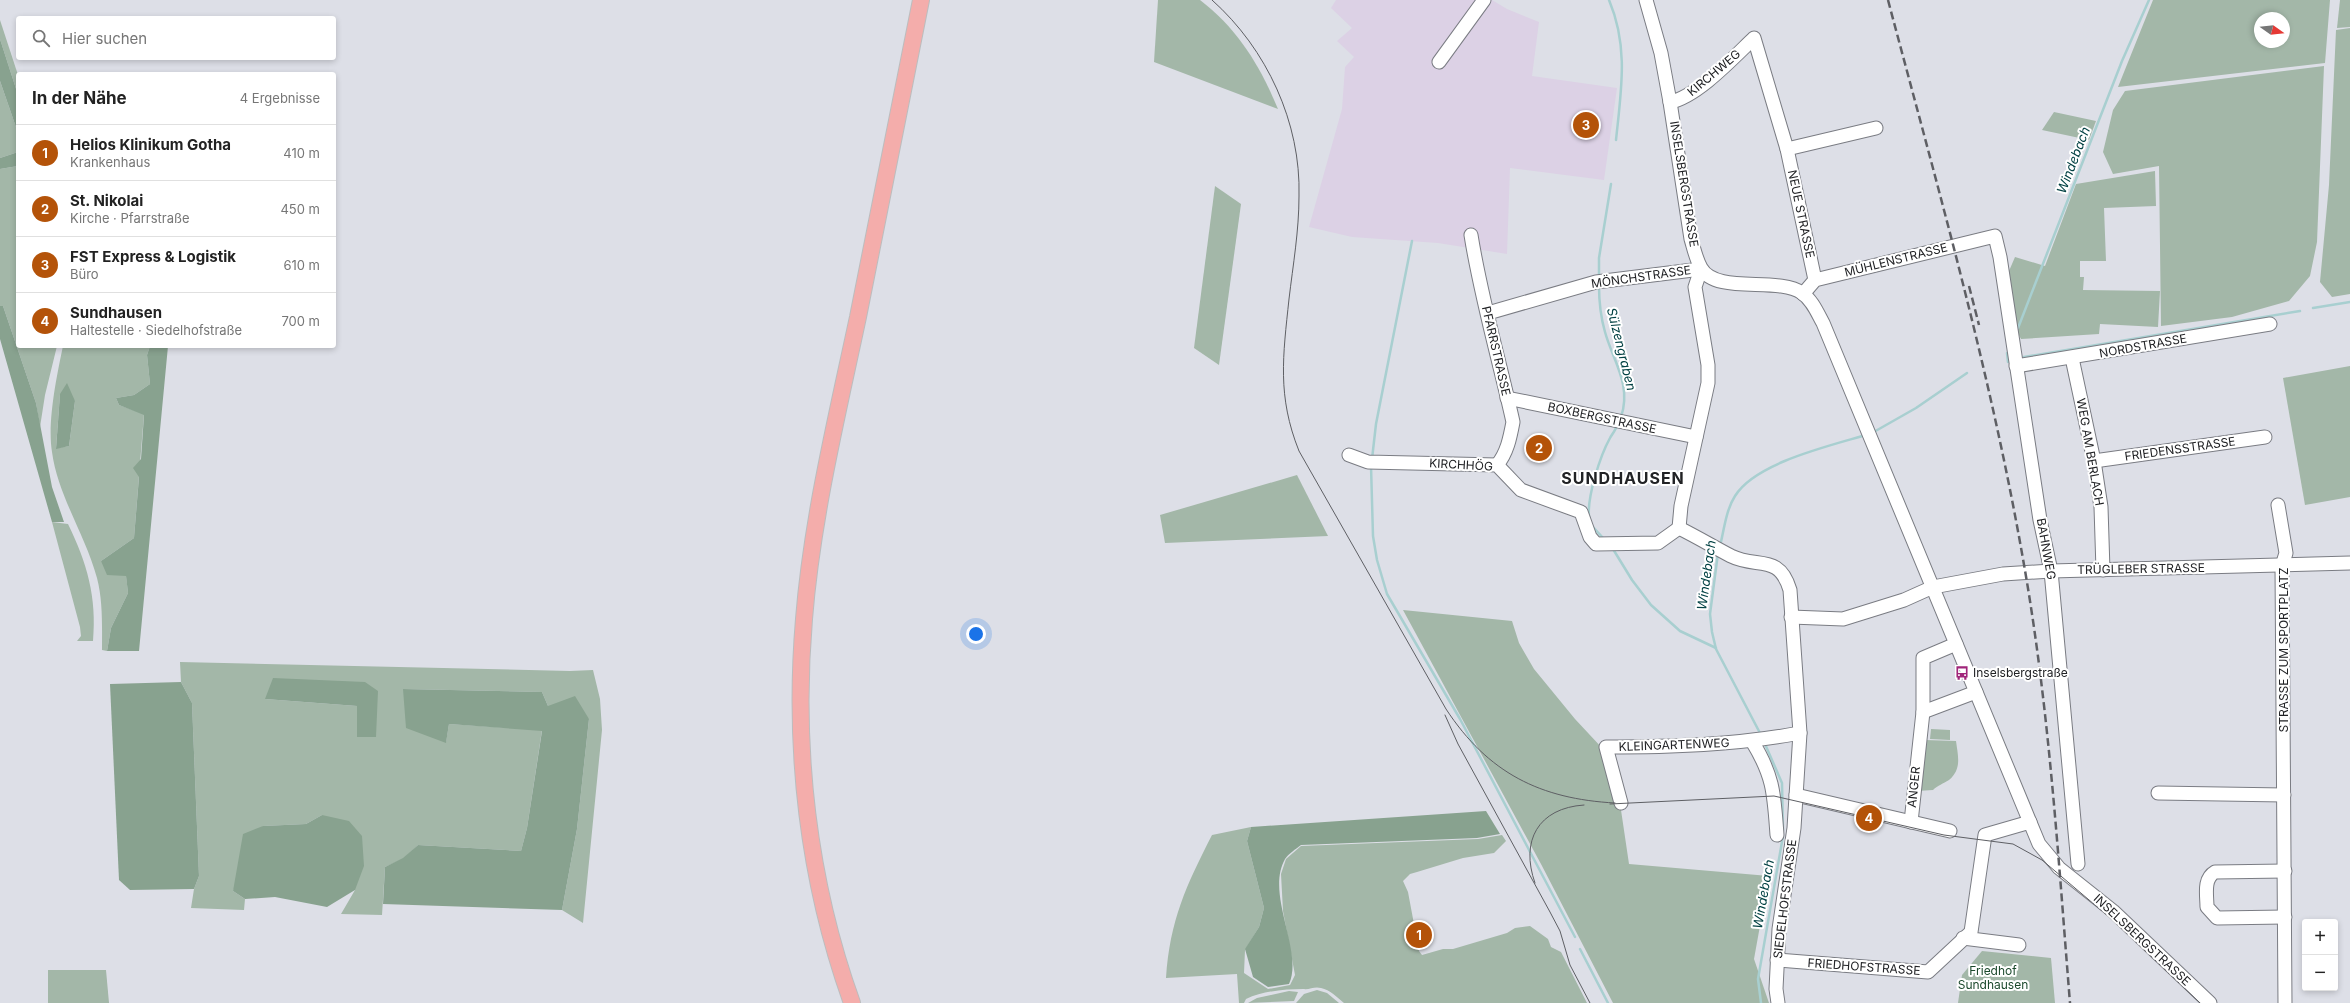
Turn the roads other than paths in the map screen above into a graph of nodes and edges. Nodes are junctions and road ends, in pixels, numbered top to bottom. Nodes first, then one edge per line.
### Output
1 (921, 0) edge
2 (1484, 0) edge
3 (1646, 0) edge
4 (1754, 38) joint
5 (1439, 62) dead end
6 (1670, 102) junction
7 (1876, 128) dead end
8 (1787, 149) junction
9 (1471, 235) dead end
10 (1995, 236) joint
11 (1702, 269) junction
12 (1815, 280) junction
13 (1803, 294) junction
14 (1488, 313) junction
15 (2270, 324) dead end
16 (2072, 358) junction
17 (2016, 366) junction
18 (1507, 398) junction
19 (2265, 437) dead end
20 (1696, 438) junction
21 (1349, 455) dead end
22 (2094, 461) junction
23 (1497, 465) junction
24 (2278, 505) dead end
25 (1679, 528) junction
26 (2350, 563) edge
27 (2282, 566) junction
28 (2103, 570) junction
29 (2050, 571) junction
30 (1933, 587) junction
31 (1791, 617) junction
32 (1956, 644) junction
33 (1976, 692) junction
34 (1922, 712) junction
35 (1800, 733) junction
36 (1760, 740) junction
37 (2158, 793) dead end
38 (1796, 794) junction
39 (2284, 795) junction
40 (1621, 804) dead end
41 (1902, 820) junction
42 (2030, 822) junction
43 (1950, 830) dead end
44 (1777, 835) dead end
45 (2078, 864) dead end
46 (2285, 871) junction
47 (2285, 917) junction
48 (1963, 938) junction
49 (2019, 945) dead end
50 (1777, 960) junction
51 (852, 1003) edge
52 (1778, 1003) edge
53 (2210, 1003) edge
54 (2284, 1003) edge

1 - 51 main road
2 - 5 street
3 - 6 street, INSELSBERGSTRASSE
4 - 6 street, KIRCHWEG
4 - 8 street, NEUE STRASSE
6 - 11 street, INSELSBERGSTRASSE
7 - 8 street
8 - 12 street, NEUE STRASSE
9 - 14 street, PFARRSTRASSE
10 - 12 street, MÜHLENSTRASSE
10 - 17 street, BAHNWEG
11 - 13 street
11 - 14 street, MÖNCHSTRASSE
11 - 20 street
12 - 13 street
13 - 30 street, INSELSBERGSTRASSE
14 - 18 street, PFARRSTRASSE
15 - 16 street, NORDSTRASSE
16 - 17 street, NORDSTRASSE
16 - 22 street, WEG AM BERLACH
17 - 29 street, BAHNWEG
18 - 20 street, BOXBERGSTRASSE
18 - 23 street, PFARRSTRASSE
19 - 22 street, FRIEDENSSTRASSE
20 - 25 street
21 - 23 street, KIRCHHÖG
22 - 28 street, WEG AM BERLACH
23 - 25 street, KIRCHHÖG
24 - 27 street, STRASSE ZUM SPORTPLATZ
25 - 31 street, SIEDELHOFSTRASSE
26 - 27 street, TRÜGLEBER STRASSE
27 - 28 street, TRÜGLEBER STRASSE
27 - 39 street, STRASSE ZUM SPORTPLATZ
28 - 29 street, TRÜGLEBER STRASSE
29 - 30 street, TRÜGLEBER STRASSE
29 - 45 street, BAHNWEG
30 - 31 street, TRÜGLEBER STRASSE
30 - 32 street, INSELSBERGSTRASSE
31 - 35 street, SIEDELHOFSTRASSE
32 - 33 street, INSELSBERGSTRASSE
32 - 34 street, ANGER
33 - 34 street
33 - 42 street, INSELSBERGSTRASSE
34 - 41 street, ANGER
35 - 36 street, KLEINGARTENWEG
35 - 38 street, SIEDELHOFSTRASSE
36 - 40 street, KLEINGARTENWEG
36 - 44 street, SIEDELHOFSTRASSE
37 - 39 street
38 - 41 street
38 - 50 street, SIEDELHOFSTRASSE
39 - 46 street, STRASSE ZUM SPORTPLATZ
41 - 43 street, ANGER
42 - 48 street, FRIEDHOFSTRASSE
42 - 53 street, INSELSBERGSTRASSE
46 - 47 street, STRASSE ZUM SPORTPLATZ
46 - 47 street
47 - 54 street, STRASSE ZUM SPORTPLATZ
48 - 49 street
48 - 50 street, FRIEDHOFSTRASSE
50 - 52 street, SIEDELHOFSTRASSE

